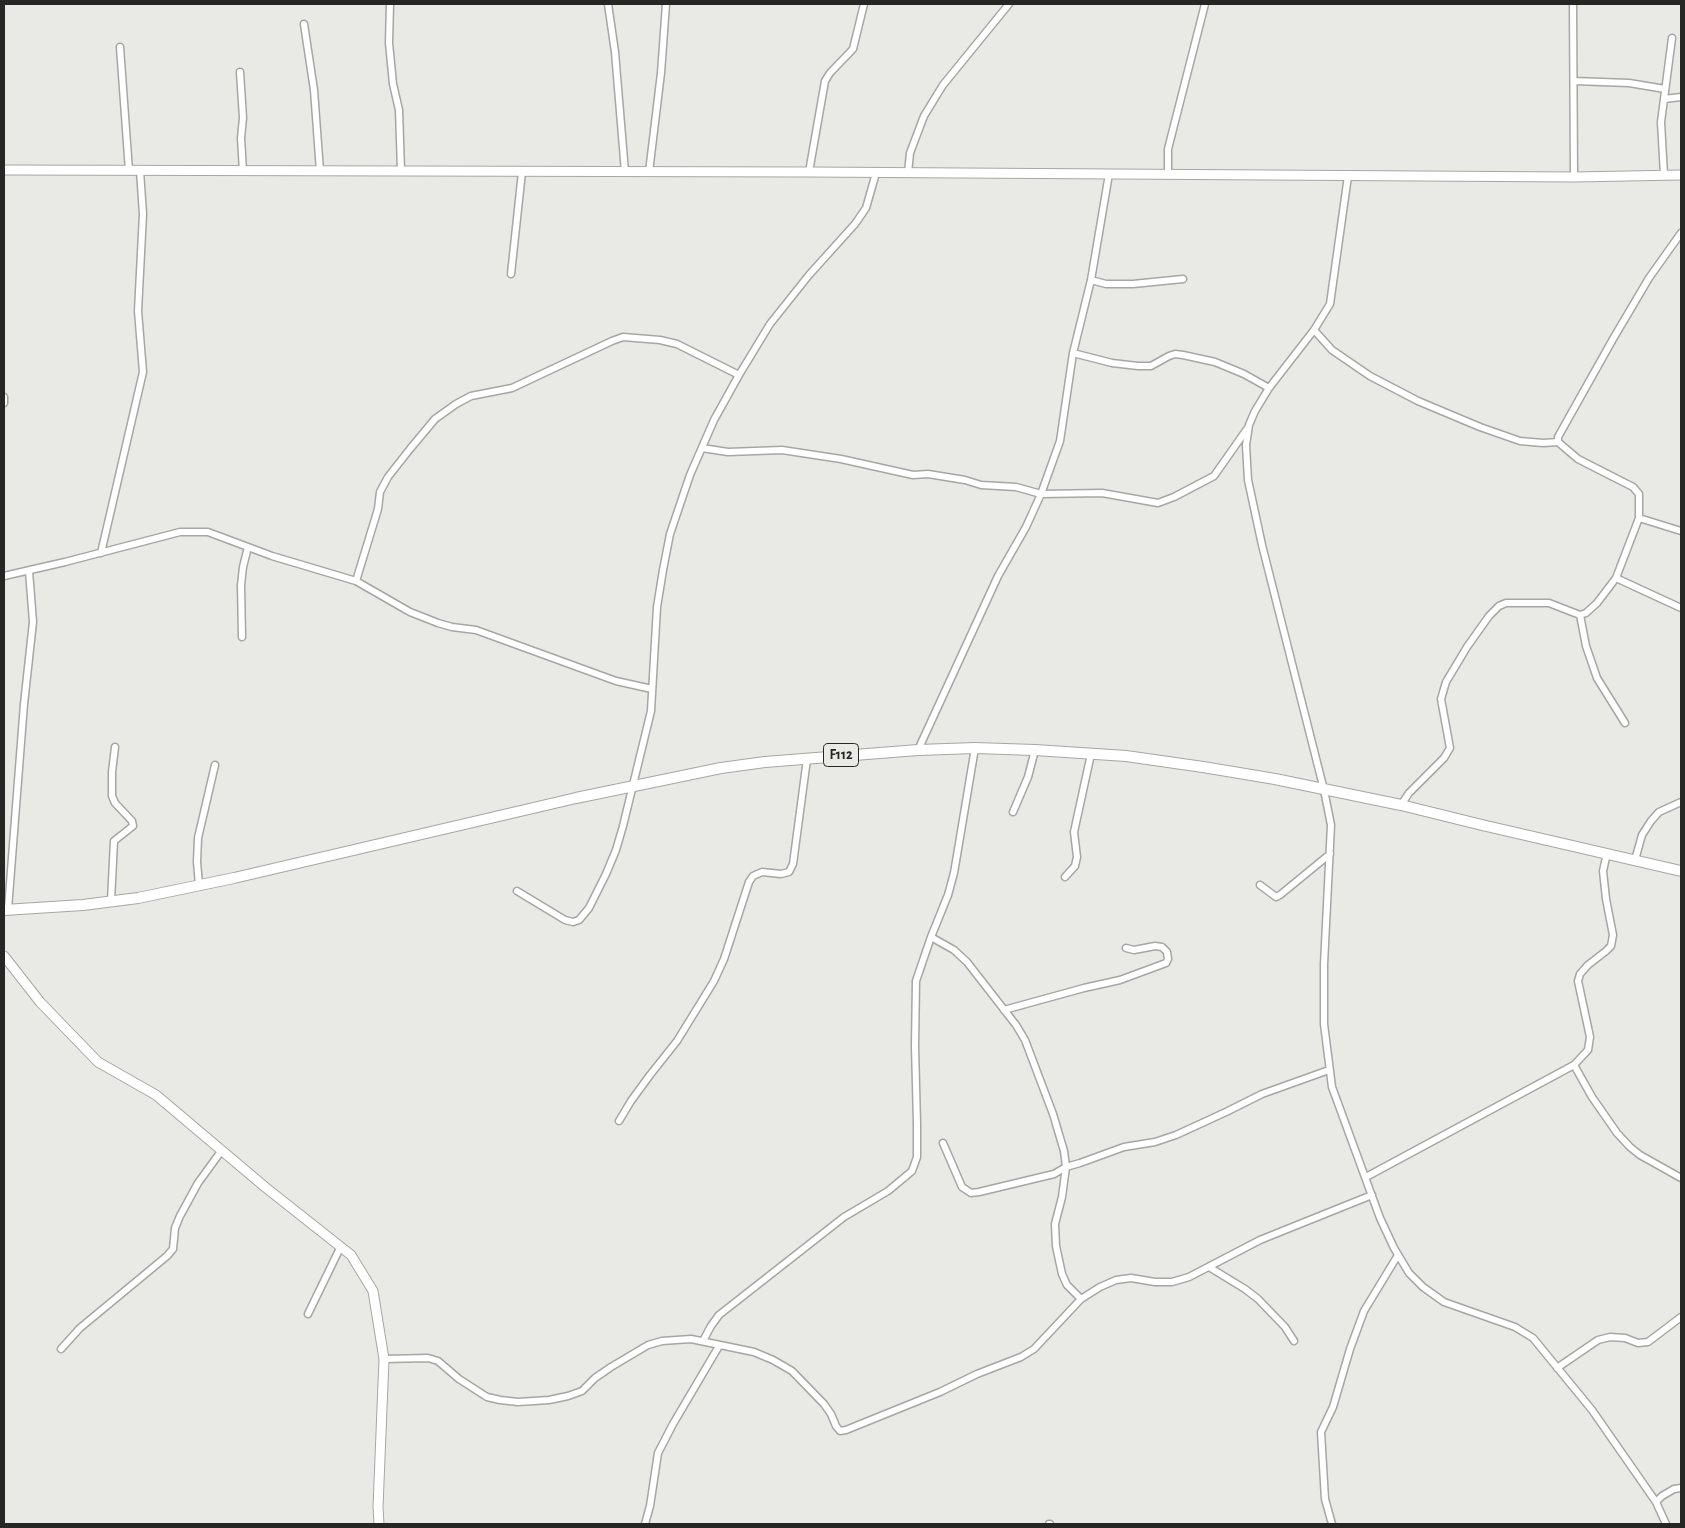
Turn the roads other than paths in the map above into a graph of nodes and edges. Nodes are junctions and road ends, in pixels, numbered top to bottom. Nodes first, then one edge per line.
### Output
1 (390, 4) edge
2 (608, 4) edge
3 (666, 4) edge
4 (864, 4) edge
5 (1008, 4) edge
6 (1205, 4) edge
7 (1573, 4) edge
8 (304, 24) dead end
9 (1672, 38) dead end
10 (120, 47) dead end
11 (240, 72) dead end
12 (1574, 81) junction
13 (1665, 89) junction
14 (1681, 97) edge
15 (1664, 99) junction
16 (4, 170) edge
17 (129, 170) junction
18 (140, 171) junction
19 (243, 171) junction
20 (320, 171) junction
21 (401, 171) junction
22 (522, 172) junction
23 (625, 172) junction
24 (649, 172) junction
25 (809, 172) junction
26 (876, 173) junction
27 (908, 173) junction
28 (1109, 174) junction
29 (1168, 174) junction
30 (1664, 175) junction
31 (1681, 175) edge
32 (1348, 176) junction
33 (1574, 177) junction
34 (1681, 233) edge
35 (511, 274) dead end
36 (1183, 279) dead end
37 (1091, 280) junction
38 (1314, 330) junction
39 (1074, 353) junction
40 (739, 375) junction
41 (1270, 388) junction
42 (1249, 425) junction
43 (1558, 442) junction
44 (702, 448) junction
45 (1042, 494) junction
46 (1639, 518) junction
47 (1681, 532) edge
48 (248, 547) junction
49 (101, 553) junction
50 (30, 571) junction
51 (4, 576) edge
52 (1616, 578) junction
53 (356, 580) junction
54 (1681, 608) edge
55 (1580, 615) junction
56 (242, 637) dead end
57 (652, 689) junction
58 (1624, 723) dead end
59 (115, 747) dead end
60 (975, 748) junction
61 (918, 750) junction
62 (1035, 750) junction
63 (1090, 754) junction
64 (807, 758) junction
65 (215, 764) dead end
66 (634, 785) junction
67 (1324, 790) junction
68 (1681, 802) edge
69 (1401, 805) junction
70 (1013, 812) dead end
71 (1607, 853) junction
72 (1330, 854) junction
73 (1635, 860) junction
74 (1681, 871) edge
75 (1065, 877) dead end
76 (199, 885) junction
77 (1260, 885) dead end
78 (517, 891) dead end
79 (111, 901) junction
80 (6, 909) edge
81 (930, 937) junction
82 (1126, 948) dead end
83 (4, 956) edge
84 (1004, 1010) junction
85 (1574, 1065) junction
86 (1329, 1070) junction
87 (620, 1121) dead end
88 (943, 1143) dead end
89 (222, 1150) junction
90 (1066, 1167) junction
91 (1366, 1177) junction
92 (1681, 1178) edge
93 (1372, 1195) junction
94 (340, 1246) junction
95 (1398, 1255) junction
96 (1209, 1267) junction
97 (1082, 1299) junction
98 (308, 1314) dead end
99 (1681, 1317) edge
100 (703, 1341) junction
101 (1294, 1341) dead end
102 (719, 1346) junction
103 (61, 1349) dead end
104 (384, 1359) junction
105 (1557, 1368) junction
106 (1681, 1488) edge
107 (1656, 1502) junction
108 (379, 1524) edge
109 (645, 1524) edge
110 (1332, 1524) edge
111 (1666, 1524) edge

1 - 21 street
2 - 23 street
3 - 24 street
4 - 25 street
5 - 27 street
6 - 29 street
7 - 12 street
8 - 20 street
9 - 13 street
10 - 17 street
11 - 19 street
12 - 13 street
12 - 33 street
13 - 15 street
14 - 15 street
15 - 30 street
16 - 17 main road
17 - 18 main road
18 - 19 main road
18 - 49 street
19 - 20 main road
20 - 21 main road
21 - 22 main road
22 - 23 main road
22 - 35 street
23 - 24 main road
24 - 25 main road
25 - 26 main road
26 - 27 main road
26 - 40 street
27 - 28 main road
28 - 29 main road
28 - 37 street
29 - 32 main road
30 - 31 main road
30 - 33 main road
32 - 33 main road
32 - 38 street
34 - 43 street
36 - 37 street
37 - 39 street
38 - 41 street
38 - 43 street
39 - 41 street
39 - 45 street
40 - 44 street
40 - 53 street
41 - 42 street
42 - 45 street
42 - 67 street
43 - 46 street
44 - 45 street
44 - 57 street
45 - 61 street
46 - 47 street
46 - 52 street
48 - 49 street
48 - 53 street
48 - 56 street
49 - 50 street
50 - 51 street
50 - 80 street
52 - 54 street
52 - 55 street
53 - 57 street
55 - 58 street
55 - 69 street
57 - 66 street
59 - 79 street
60 - 61 main road, F112
60 - 62 main road, F112
60 - 81 street
61 - 64 main road, F112
62 - 63 main road, F112
62 - 70 street
63 - 67 main road, F112
63 - 75 street
64 - 66 main road, F112
64 - 87 street
65 - 76 street
66 - 76 main road, F112
66 - 78 street
67 - 69 main road, F112
67 - 72 street
68 - 73 street
69 - 71 main road, F112
71 - 73 main road, F112
71 - 85 street
72 - 77 street
72 - 86 street
73 - 74 main road, F112
76 - 79 main road, F112
79 - 80 main road, F112
81 - 84 street
81 - 100 street
82 - 84 street
83 - 89 main road
84 - 90 street
85 - 91 street
85 - 92 street
86 - 90 street
86 - 91 street
88 - 90 street
89 - 94 main road
89 - 103 street
90 - 97 street
91 - 93 street
93 - 95 street
93 - 96 street
94 - 98 street
94 - 104 main road
95 - 105 street
95 - 110 street
96 - 97 street
96 - 101 street
97 - 102 street
99 - 105 street
100 - 102 street
100 - 104 street
102 - 109 street
104 - 108 main road
105 - 107 street
106 - 107 street
107 - 111 street

